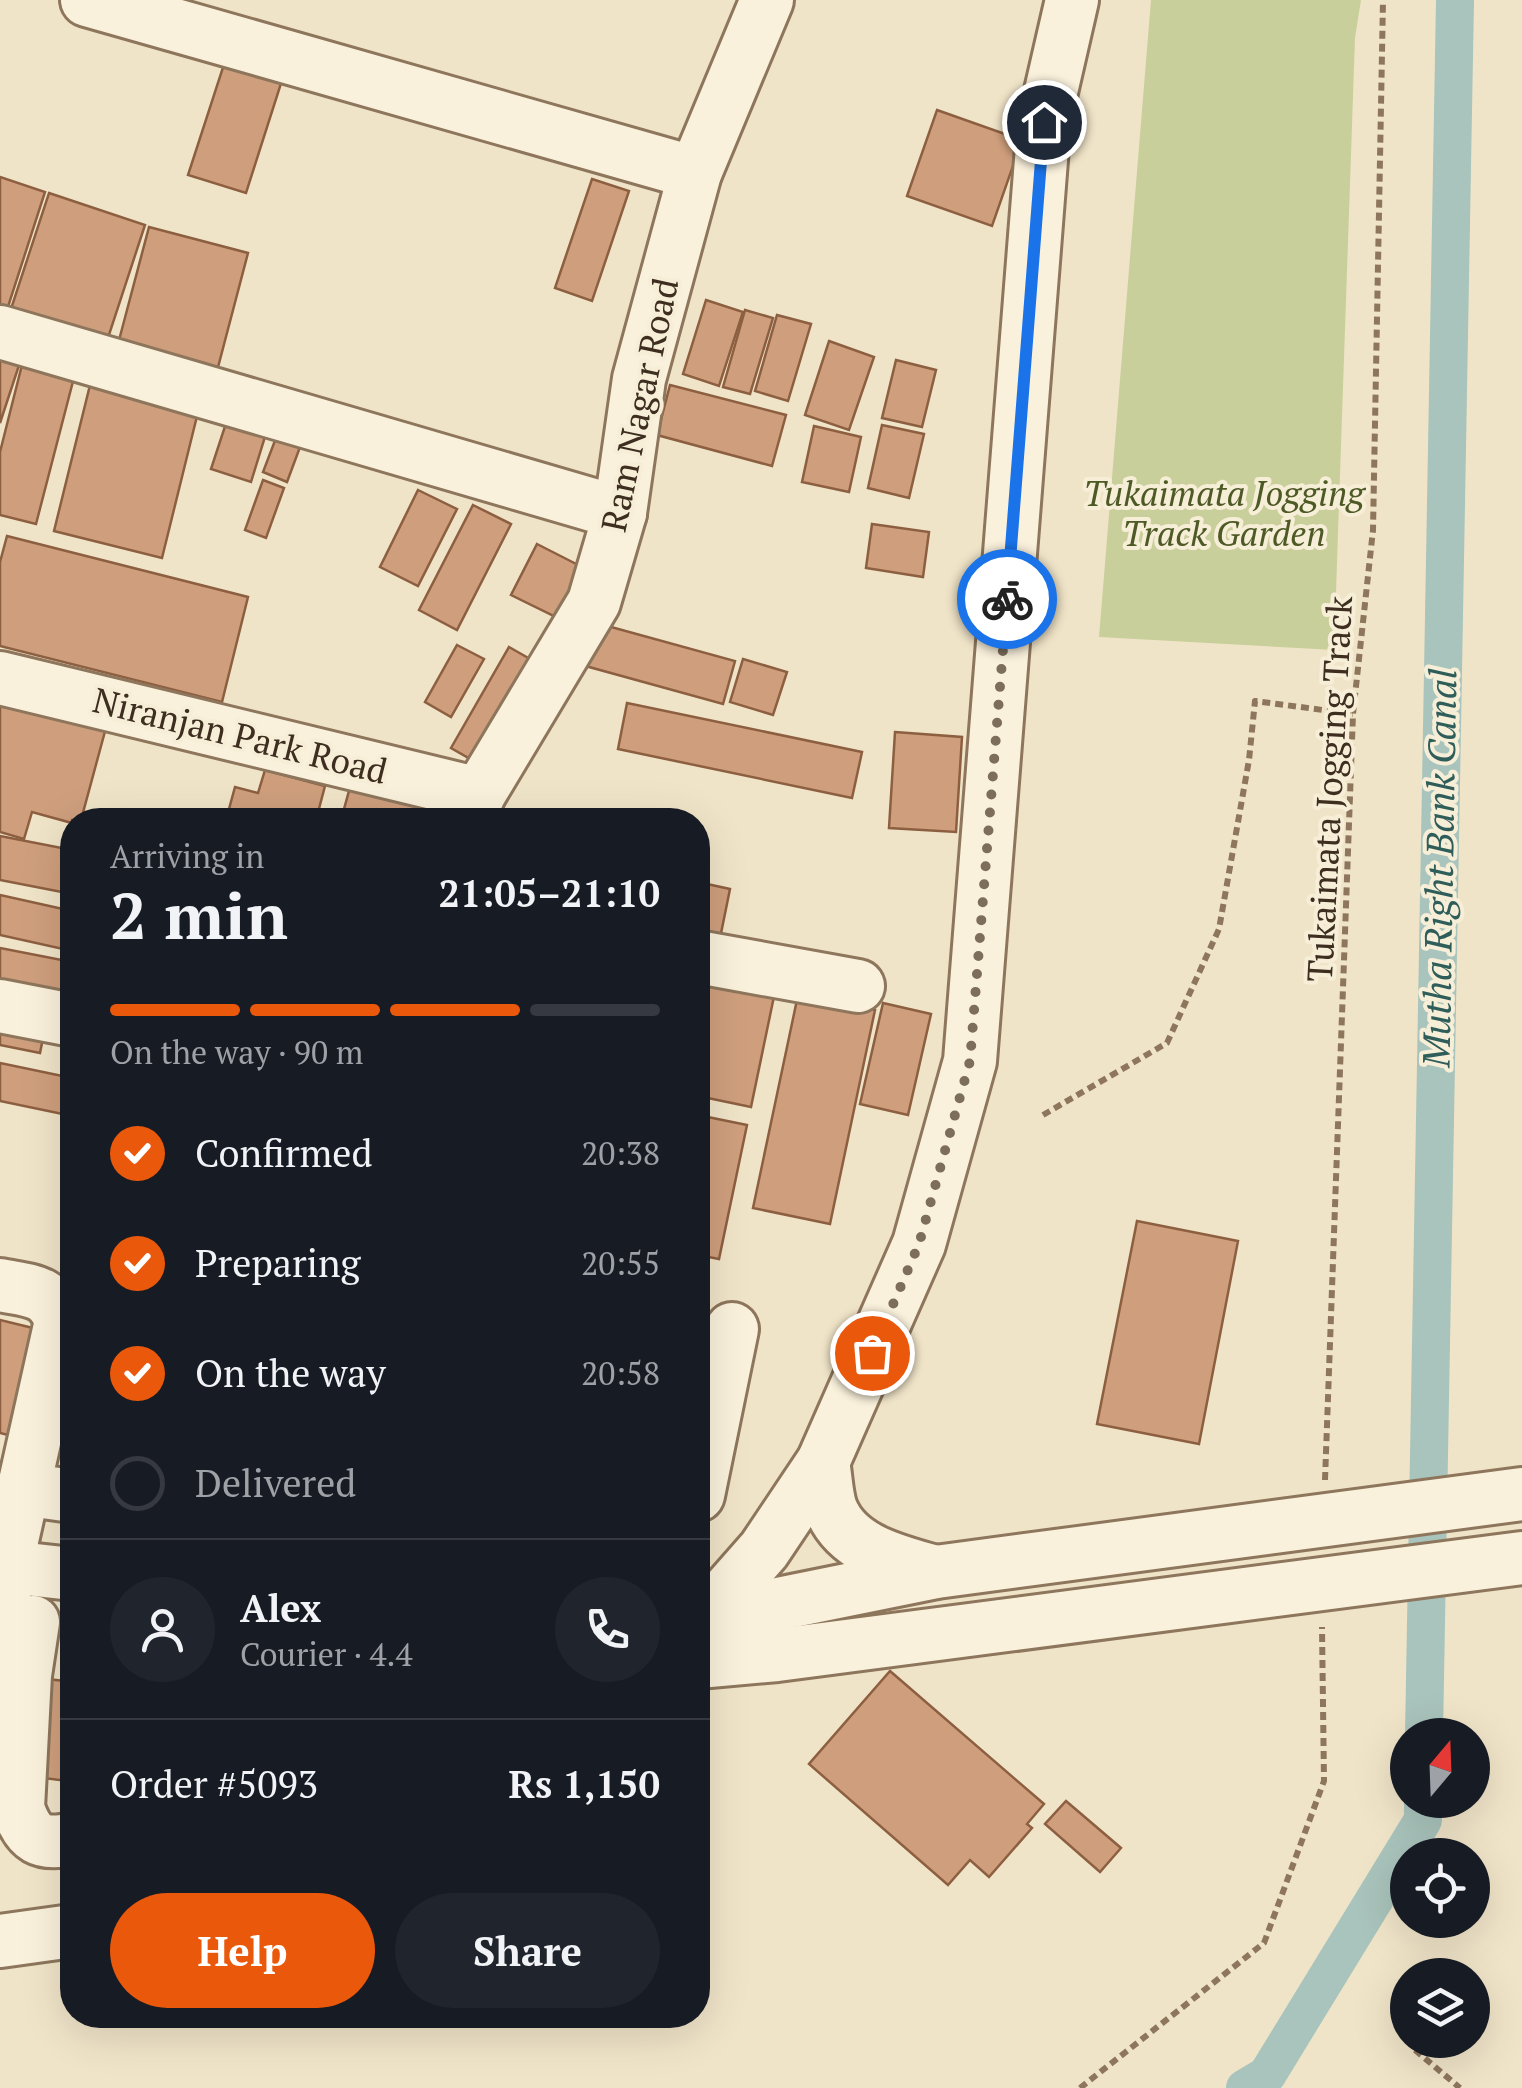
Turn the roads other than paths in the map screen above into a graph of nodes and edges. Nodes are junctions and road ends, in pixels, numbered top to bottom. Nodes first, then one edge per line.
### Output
1 (86, 0) edge
2 (768, 0) edge
3 (1072, 0) edge
4 (695, 173) junction
5 (0, 332) edge
6 (620, 513) junction
7 (0, 678) edge
8 (474, 807) edge
9 (710, 960) edge
10 (858, 986) dead end
11 (0, 1006) edge
12 (60, 1018) edge
13 (0, 1285) edge
14 (60, 1318) edge
15 (60, 1324) edge
16 (732, 1329) dead end
17 (710, 1437) edge
18 (823, 1462) junction
19 (22, 1489) junction
20 (60, 1494) edge
21 (1522, 1494) edge
22 (1522, 1558) edge
23 (29, 1569) edge
24 (936, 1572) junction
25 (710, 1616) edge
26 (710, 1625) edge
27 (710, 1632) edge
28 (0, 1663) edge
29 (60, 1841) edge
30 (60, 1933) edge
31 (0, 1941) edge

1 - 4 street
2 - 4 street, Ram Nagar Road
3 - 18 street
4 - 6 street, Ram Nagar Road
5 - 6 street
6 - 8 street, Ram Nagar Road
7 - 8 street, Niranjan Park Road
9 - 10 street
11 - 12 street
13 - 14 street
15 - 19 street
16 - 17 street
18 - 24 street
18 - 25 street
19 - 20 street
19 - 23 street
21 - 24 street
22 - 27 street
23 - 28 street
23 - 29 street
24 - 26 street
30 - 31 street

